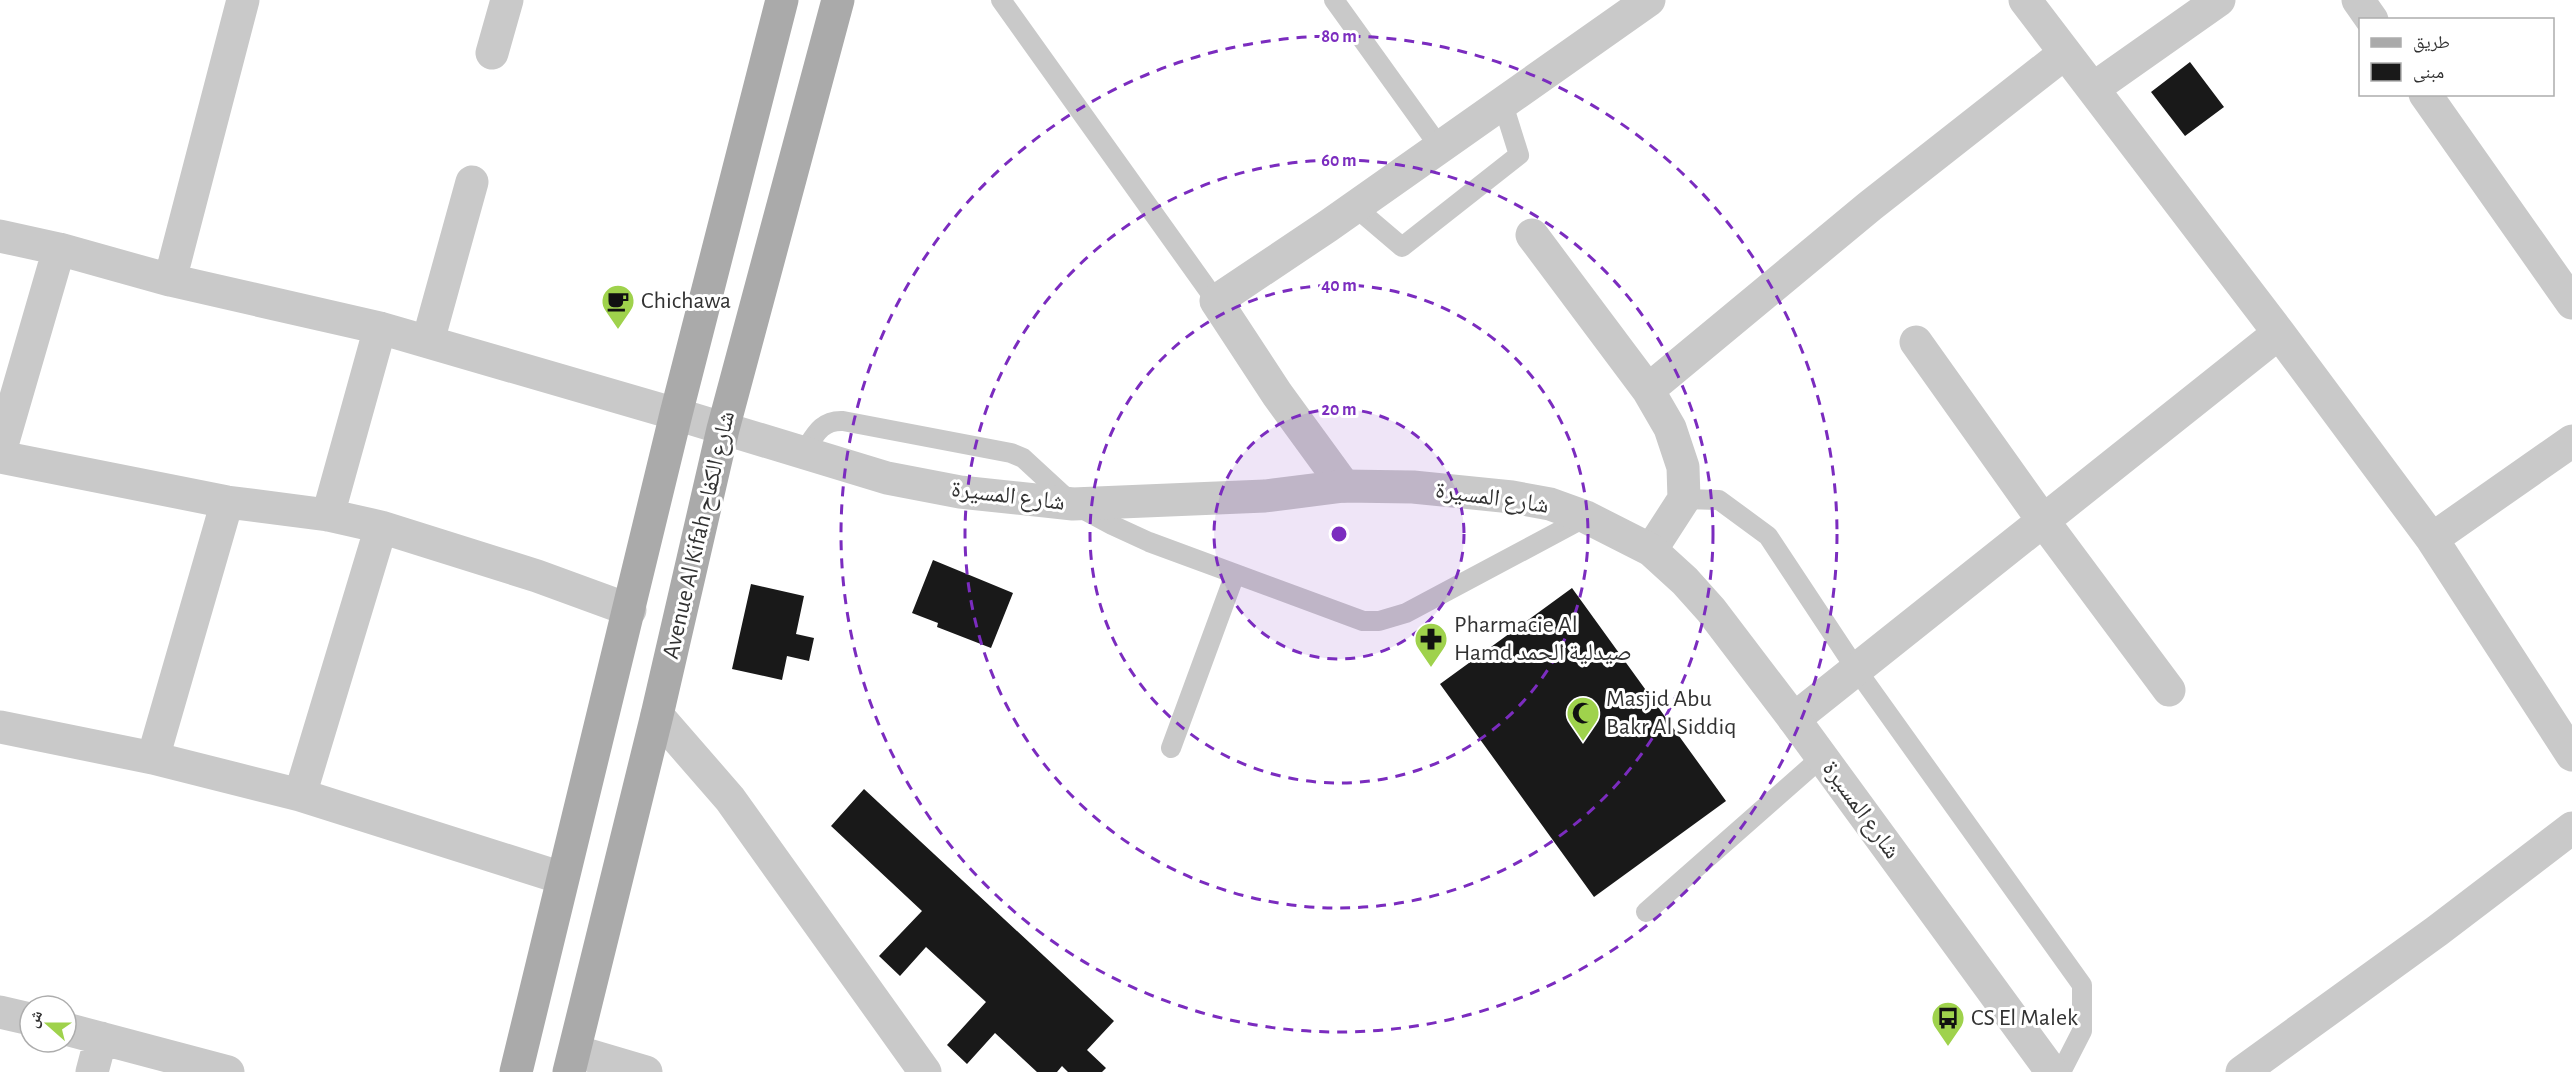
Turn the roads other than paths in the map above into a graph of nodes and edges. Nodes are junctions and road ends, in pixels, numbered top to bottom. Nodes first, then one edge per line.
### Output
1 (243, 0) edge
2 (507, 0) edge
3 (782, 0) edge
4 (838, 0) edge
5 (1001, 0) edge
6 (1335, 0) edge
7 (1649, 0) edge
8 (2025, 0) edge
9 (2218, 0) edge
10 (2358, 0) edge
11 (2371, 18) edge
12 (492, 53) dead end
13 (2065, 53) junction
14 (2094, 88) junction
15 (2426, 96) edge
16 (1503, 101) junction
17 (1438, 146) junction
18 (472, 182) dead end
19 (1355, 207) junction
20 (1532, 235) dead end
21 (0, 236) edge
22 (59, 249) junction
23 (170, 280) junction
24 (1216, 301) junction
25 (2572, 303) edge
26 (380, 328) junction
27 (2279, 333) junction
28 (428, 341) junction
29 (1916, 342) dead end
30 (1648, 390) junction
31 (676, 414) junction
32 (723, 429) junction
33 (2572, 441) edge
34 (0, 452) edge
35 (804, 452) junction
36 (0, 457) edge
37 (1344, 486) junction
38 (1684, 499) junction
39 (227, 502) junction
40 (1073, 504) junction
41 (328, 515) junction
42 (1586, 517) junction
43 (2044, 522) junction
44 (381, 527) junction
45 (2432, 539) junction
46 (1651, 550) junction
47 (1235, 574) junction
48 (630, 610) junction
49 (1856, 669) junction
50 (2169, 690) dead end
51 (657, 715) junction
52 (1794, 719) junction
53 (0, 727) edge
54 (1171, 748) dead end
55 (2572, 755) edge
56 (1822, 757) junction
57 (153, 758) junction
58 (300, 795) junction
59 (2572, 828) edge
60 (562, 878) junction
61 (1646, 912) dead end
62 (0, 1011) edge
63 (18, 1016) edge
64 (78, 1032) edge
65 (101, 1038) junction
66 (572, 1062) edge
67 (92, 1072) edge
68 (228, 1072) edge
69 (516, 1072) edge
70 (646, 1072) edge
71 (925, 1072) edge
72 (2052, 1072) edge
73 (2061, 1072) edge
74 (2242, 1072) edge

1 - 23 street
2 - 12 street
3 - 31 main road, Avenue Al Kifah شارع الكفاح
4 - 32 main road, Avenue Al Kifah شارع الكفاح
5 - 24 lane
6 - 17 lane
7 - 16 street
8 - 13 street
9 - 14 street
10 - 11 street
13 - 14 street
13 - 30 street
14 - 27 street
15 - 25 street
16 - 17 street
16 - 19 lane
17 - 19 street
18 - 28 street
19 - 24 street
20 - 30 street
21 - 22 street, شارع المسيرة
22 - 23 street, شارع المسيرة
22 - 34 street
23 - 26 street, شارع المسيرة
24 - 37 street
26 - 28 street, شارع المسيرة
26 - 41 street
27 - 43 street
27 - 45 street
28 - 31 street, شارع المسيرة
29 - 43 street
30 - 38 street
31 - 32 street, شارع المسيرة
31 - 48 main road, Avenue Al Kifah شارع الكفاح
32 - 35 street, شارع المسيرة
32 - 51 main road, Avenue Al Kifah شارع الكفاح
33 - 45 street
35 - 40 street, شارع المسيرة
35 - 40 lane
36 - 39 street
37 - 40 street, شارع المسيرة
37 - 42 street, شارع المسيرة
38 - 46 street
38 - 49 lane
39 - 41 street
39 - 57 street
40 - 47 lane
41 - 44 street
42 - 46 street, شارع المسيرة
42 - 47 lane
43 - 49 street
43 - 50 street
44 - 48 street
44 - 58 street
45 - 55 street
46 - 52 street, شارع المسيرة
47 - 54 lane
48 - 60 main road, Avenue Al Kifah شارع الكفاح
49 - 52 street
49 - 73 lane
51 - 66 main road, Avenue Al Kifah شارع الكفاح
51 - 71 street
52 - 56 street, شارع المسيرة
53 - 57 street
56 - 61 lane
56 - 72 street, شارع المسيرة
57 - 58 street
58 - 60 street
59 - 74 street
60 - 69 main road, Avenue Al Kifah شارع الكفاح
62 - 63 street
64 - 65 street
65 - 67 street
65 - 68 street
66 - 70 street

